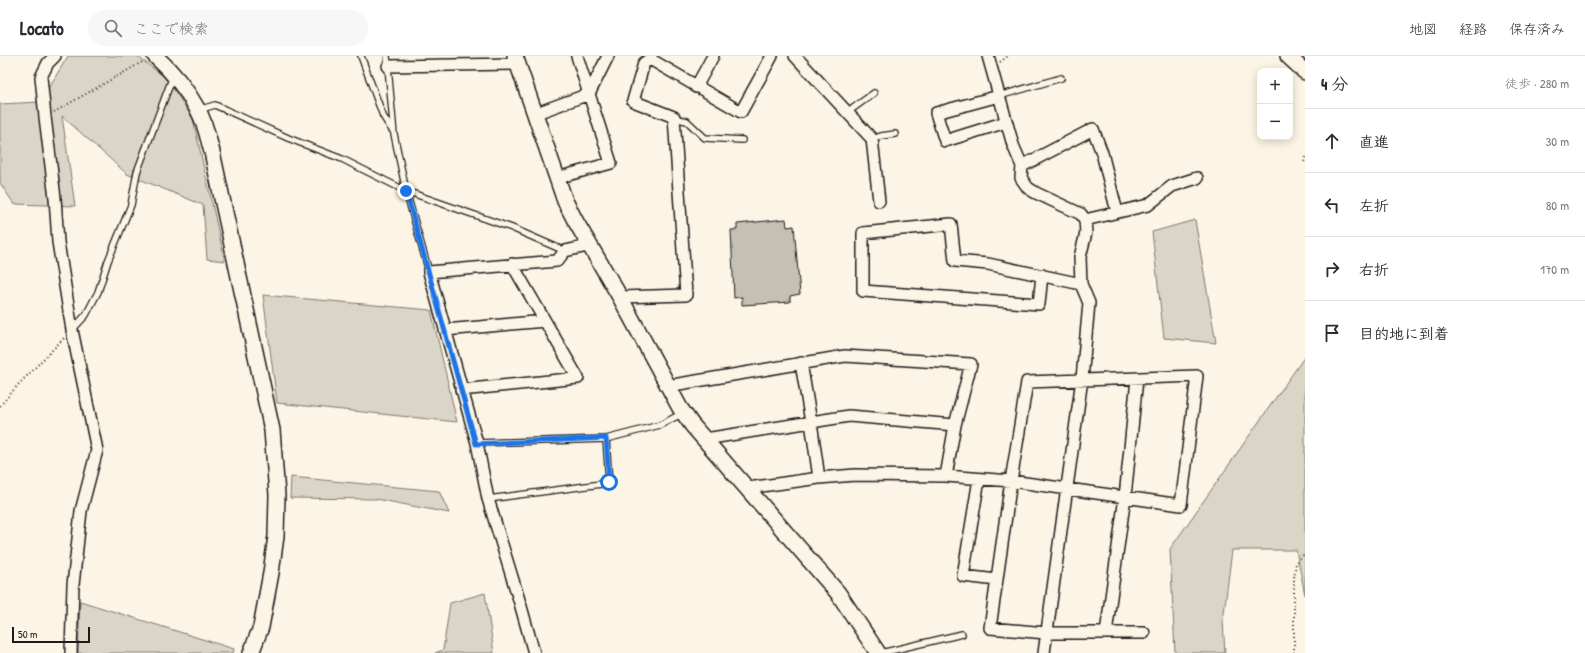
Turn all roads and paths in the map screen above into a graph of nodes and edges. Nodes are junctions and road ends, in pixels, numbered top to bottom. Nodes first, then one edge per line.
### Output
1 (55, 56) edge
2 (361, 56) edge
3 (577, 56) edge
4 (608, 56) edge
5 (713, 56) edge
6 (772, 56) edge
7 (795, 56) edge
8 (988, 56) edge
9 (1288, 56) edge
10 (651, 57) edge
11 (150, 58) edge
12 (516, 60) edge
13 (387, 61) edge
14 (1305, 72) edge
15 (173, 75) junction
16 (1061, 78) dead end
17 (696, 87) junction
18 (874, 93) dead end
19 (589, 94) junction
20 (999, 96) junction
21 (198, 110) junction
22 (848, 112) junction
23 (534, 114) junction
24 (45, 117) junction
25 (674, 118) junction
26 (1006, 122) junction
27 (394, 134) junction
28 (895, 134) dead end
29 (872, 139) junction
30 (742, 140) dead end
31 (1305, 157) edge
32 (1305, 163) edge
33 (1022, 166) junction
34 (557, 178) junction
35 (1197, 178) dead end
36 (406, 191) junction
37 (880, 201) dead end
38 (1117, 212) junction
39 (1085, 220) junction
40 (588, 246) junction
41 (565, 251) junction
42 (512, 264) junction
43 (429, 272) junction
44 (1042, 275) junction
45 (1081, 284) junction
46 (620, 297) junction
47 (545, 321) junction
48 (72, 330) junction
49 (445, 330) junction
50 (801, 363) junction
51 (1082, 379) junction
52 (1137, 379) junction
53 (667, 386) junction
54 (461, 390) junction
55 (0, 406) edge
56 (683, 413) junction
57 (811, 422) junction
58 (955, 425) junction
59 (606, 438) junction
60 (704, 439) junction
61 (476, 444) junction
62 (946, 476) junction
63 (819, 478) junction
64 (979, 478) junction
65 (1011, 481) junction
66 (748, 488) junction
67 (1067, 489) junction
68 (1125, 497) junction
69 (488, 499) junction
70 (1305, 553) edge
71 (997, 580) junction
72 (1046, 633) junction
73 (1106, 633) junction
74 (1144, 633) dead end
75 (962, 634) dead end
76 (71, 653) edge
77 (251, 653) edge
78 (534, 653) edge
79 (880, 653) edge
80 (1044, 653) edge
81 (1294, 653) edge

1 - 24 street
2 - 27 lane
3 - 19 street
4 - 19 street
5 - 17 street
6 - 17 street
7 - 22 street
8 - 20 street
9 - 14 street
10 - 17 street
10 - 25 street
11 - 15 street
11 - 24 path
12 - 13 street
12 - 23 street
13 - 27 lane
15 - 21 street
15 - 48 lane
16 - 20 lane
18 - 22 lane
19 - 23 street
19 - 34 street
20 - 26 street
20 - 26 street
21 - 36 lane
21 - 77 street
22 - 29 street
23 - 34 street
24 - 48 street
25 - 30 lane
25 - 46 street
26 - 33 street
27 - 36 lane
28 - 29 lane
29 - 37 street
31 - 32 path
33 - 38 street
33 - 39 street
34 - 40 street
35 - 38 street
36 - 41 lane
36 - 43 lane
38 - 39 street
39 - 45 street
40 - 41 street
40 - 46 street
41 - 42 street
42 - 43 street
42 - 47 street
43 - 49 street
44 - 44 street
44 - 45 street
45 - 51 street
46 - 53 street
47 - 49 street
47 - 54 street
48 - 55 path
48 - 76 street
49 - 54 street
50 - 53 street
50 - 57 street
50 - 58 street
51 - 52 street
51 - 65 street
51 - 67 street
52 - 68 street
52 - 68 street
53 - 56 street
54 - 61 street
56 - 59 lane
56 - 60 street
57 - 58 street
57 - 60 street
57 - 63 street
58 - 62 street
59 - 61 lane
59 - 69 lane
60 - 66 street
61 - 69 street
62 - 63 street
62 - 64 street
63 - 66 street
64 - 65 street
64 - 71 street
65 - 67 street
65 - 71 street
66 - 79 street
67 - 68 street
67 - 72 street
68 - 73 street
69 - 78 street
70 - 81 path
71 - 72 street
72 - 73 street
72 - 80 street
73 - 74 street
75 - 79 lane

